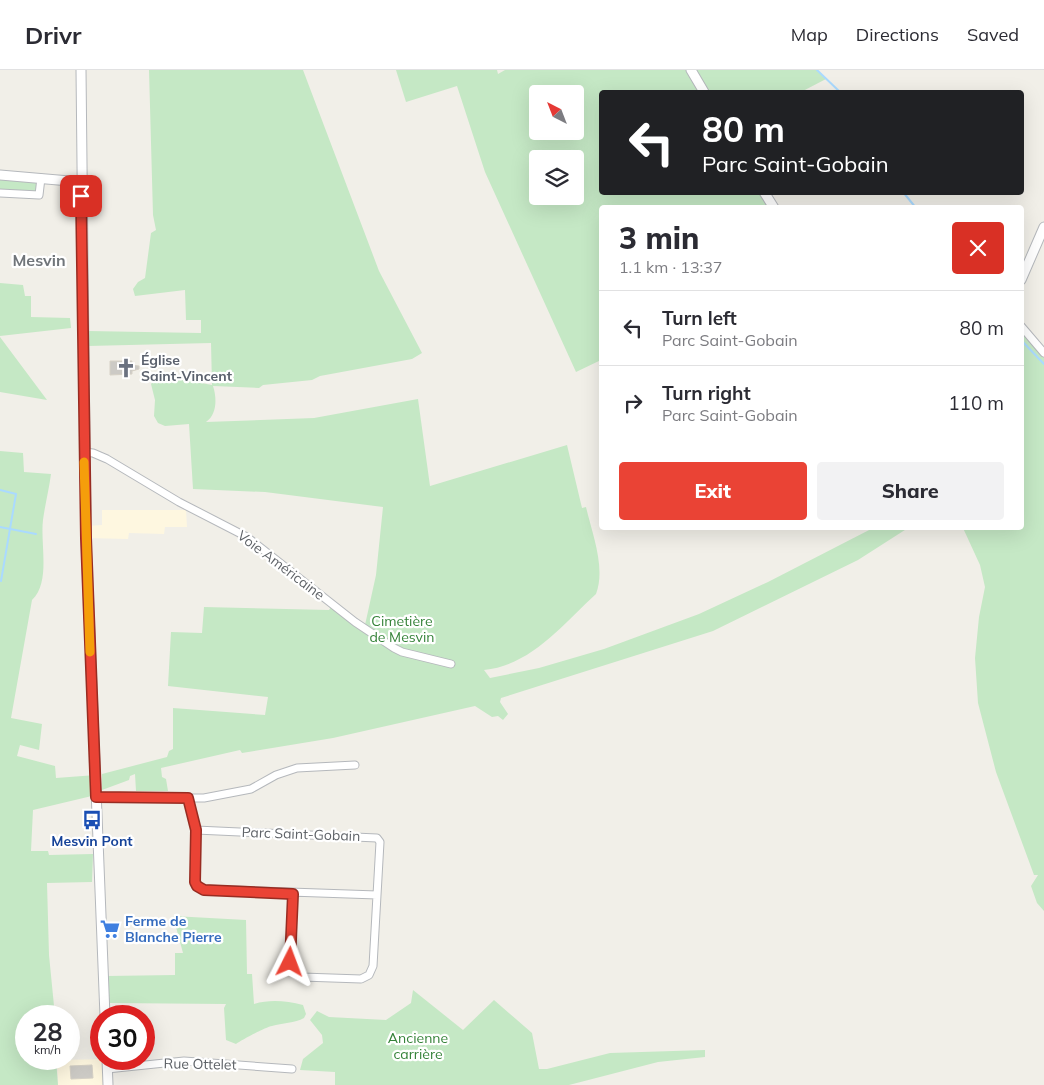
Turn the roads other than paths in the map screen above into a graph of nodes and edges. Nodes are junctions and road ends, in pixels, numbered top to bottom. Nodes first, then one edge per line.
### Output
1 (81, 70) edge
2 (691, 70) edge
3 (703, 90) edge
4 (0, 175) edge
5 (40, 178) junction
6 (81, 182) junction
7 (0, 193) edge
8 (1044, 227) edge
9 (1024, 273) edge
10 (1024, 330) edge
11 (1044, 353) edge
12 (84, 452) junction
13 (451, 664) dead end
14 (355, 765) dead end
15 (96, 797) junction
16 (188, 798) junction
17 (196, 830) junction
18 (293, 894) junction
19 (377, 895) junction
20 (105, 1005) edge
21 (155, 1064) edge
22 (292, 1069) dead end
23 (107, 1070) edge
24 (108, 1085) edge

1 - 6 street
2 - 3 street
4 - 5 street
5 - 6 street
5 - 7 street
6 - 12 street
8 - 9 street
10 - 11 street
12 - 13 street, Voie Américaine
12 - 15 street
14 - 16 street
15 - 16 street
15 - 20 street
16 - 17 street
17 - 18 street
17 - 19 street, Parc Saint-Gobain
18 - 19 street
18 - 19 street, Parc Saint-Gobain
21 - 22 street, Rue Ottelet
23 - 24 street

